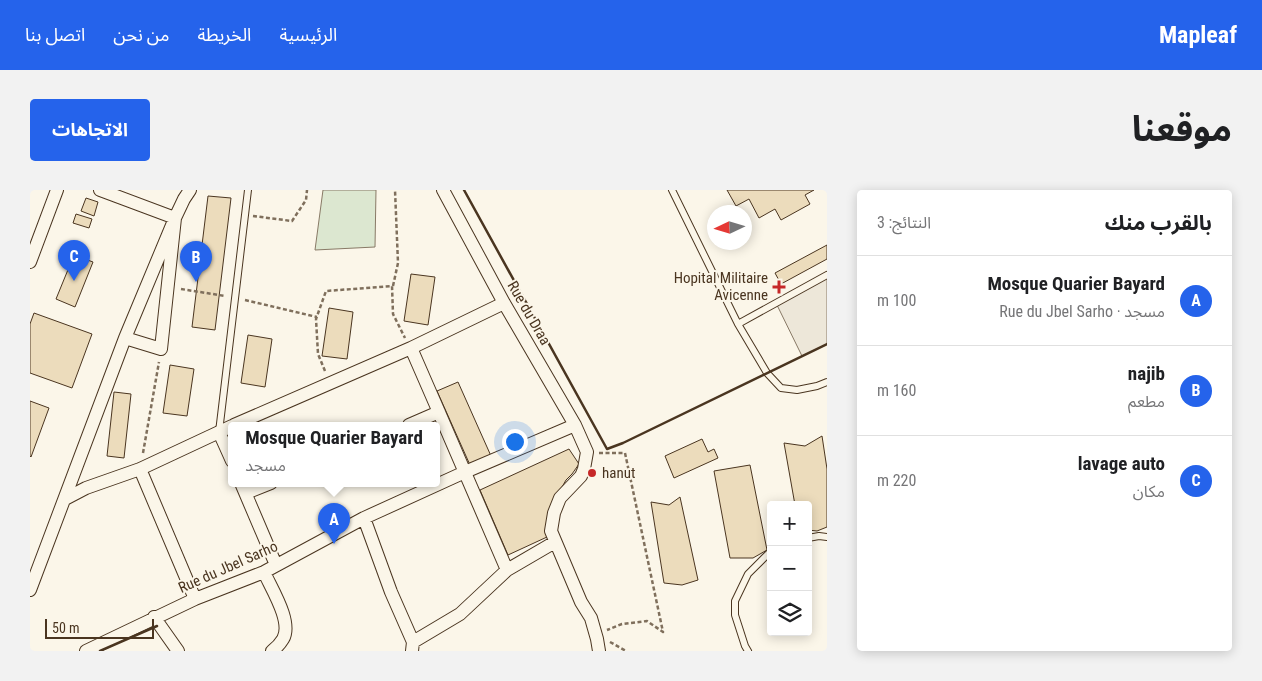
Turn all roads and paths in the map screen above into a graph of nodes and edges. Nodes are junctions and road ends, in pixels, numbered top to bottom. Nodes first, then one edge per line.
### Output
1 (57, 190) edge
2 (100, 190) edge
3 (190, 190) edge
4 (248, 190) edge
5 (307, 190) edge
6 (395, 190) edge
7 (443, 190) edge
8 (672, 190) edge
9 (245, 215) junction
10 (175, 218) junction
11 (30, 262) edge
12 (827, 275) edge
13 (168, 287) junction
14 (392, 290) junction
15 (235, 298) junction
16 (504, 303) junction
17 (317, 317) junction
18 (738, 324) junction
19 (125, 338) junction
20 (410, 348) junction
21 (161, 349) junction
22 (827, 382) edge
23 (330, 383) junction
24 (439, 412) junction
25 (242, 422) edge
26 (416, 422) edge
27 (575, 424) junction
28 (228, 428) edge
29 (219, 432) junction
30 (228, 452) edge
31 (587, 452) junction
32 (140, 469) junction
33 (465, 472) junction
34 (440, 483) edge
35 (432, 487) edge
36 (243, 488) edge
37 (65, 499) junction
38 (364, 518) junction
39 (812, 537) edge
40 (827, 537) edge
41 (555, 542) junction
42 (767, 555) edge
43 (276, 565) junction
44 (507, 570) junction
45 (264, 572) junction
46 (30, 590) edge
47 (195, 599) junction
48 (154, 617) junction
49 (596, 634) junction
50 (412, 647) edge
51 (86, 651) edge
52 (178, 651) edge
53 (272, 651) edge
54 (599, 651) edge
55 (748, 651) edge

1 - 11 street
2 - 10 street
3 - 10 street
4 - 9 lane
5 - 9 path
6 - 14 path
7 - 16 street, Rue du Draa
8 - 18 lane
9 - 15 lane
10 - 13 street
10 - 19 street
12 - 18 lane
13 - 15 path
13 - 21 street
14 - 17 path
14 - 20 path
15 - 17 path
15 - 29 lane
16 - 20 street
16 - 27 street, Rue du Draa
17 - 23 path
18 - 22 lane
19 - 21 street
19 - 37 street
20 - 23 street
20 - 24 street
21 - 32 path
23 - 25 street
24 - 26 street
24 - 33 street
27 - 31 street, Rue du Draa
27 - 33 street, Rue du Jbel Sarho
28 - 29 street
29 - 30 street
29 - 32 street
31 - 41 street
31 - 49 path
32 - 37 street
32 - 47 street
33 - 34 street, Rue du Jbel Sarho
33 - 44 street
35 - 38 street, Rue du Jbel Sarho
36 - 43 street
37 - 46 street
38 - 43 street, Rue du Jbel Sarho
38 - 50 street
39 - 40 lane
41 - 44 street
41 - 49 street
42 - 55 lane
43 - 45 street, Rue du Jbel Sarho
44 - 50 street
45 - 47 street, Rue du Jbel Sarho
45 - 53 street
47 - 48 street, Rue du Jbel Sarho
48 - 51 street, Rue du Jbel Sarho
48 - 52 street
49 - 54 street

